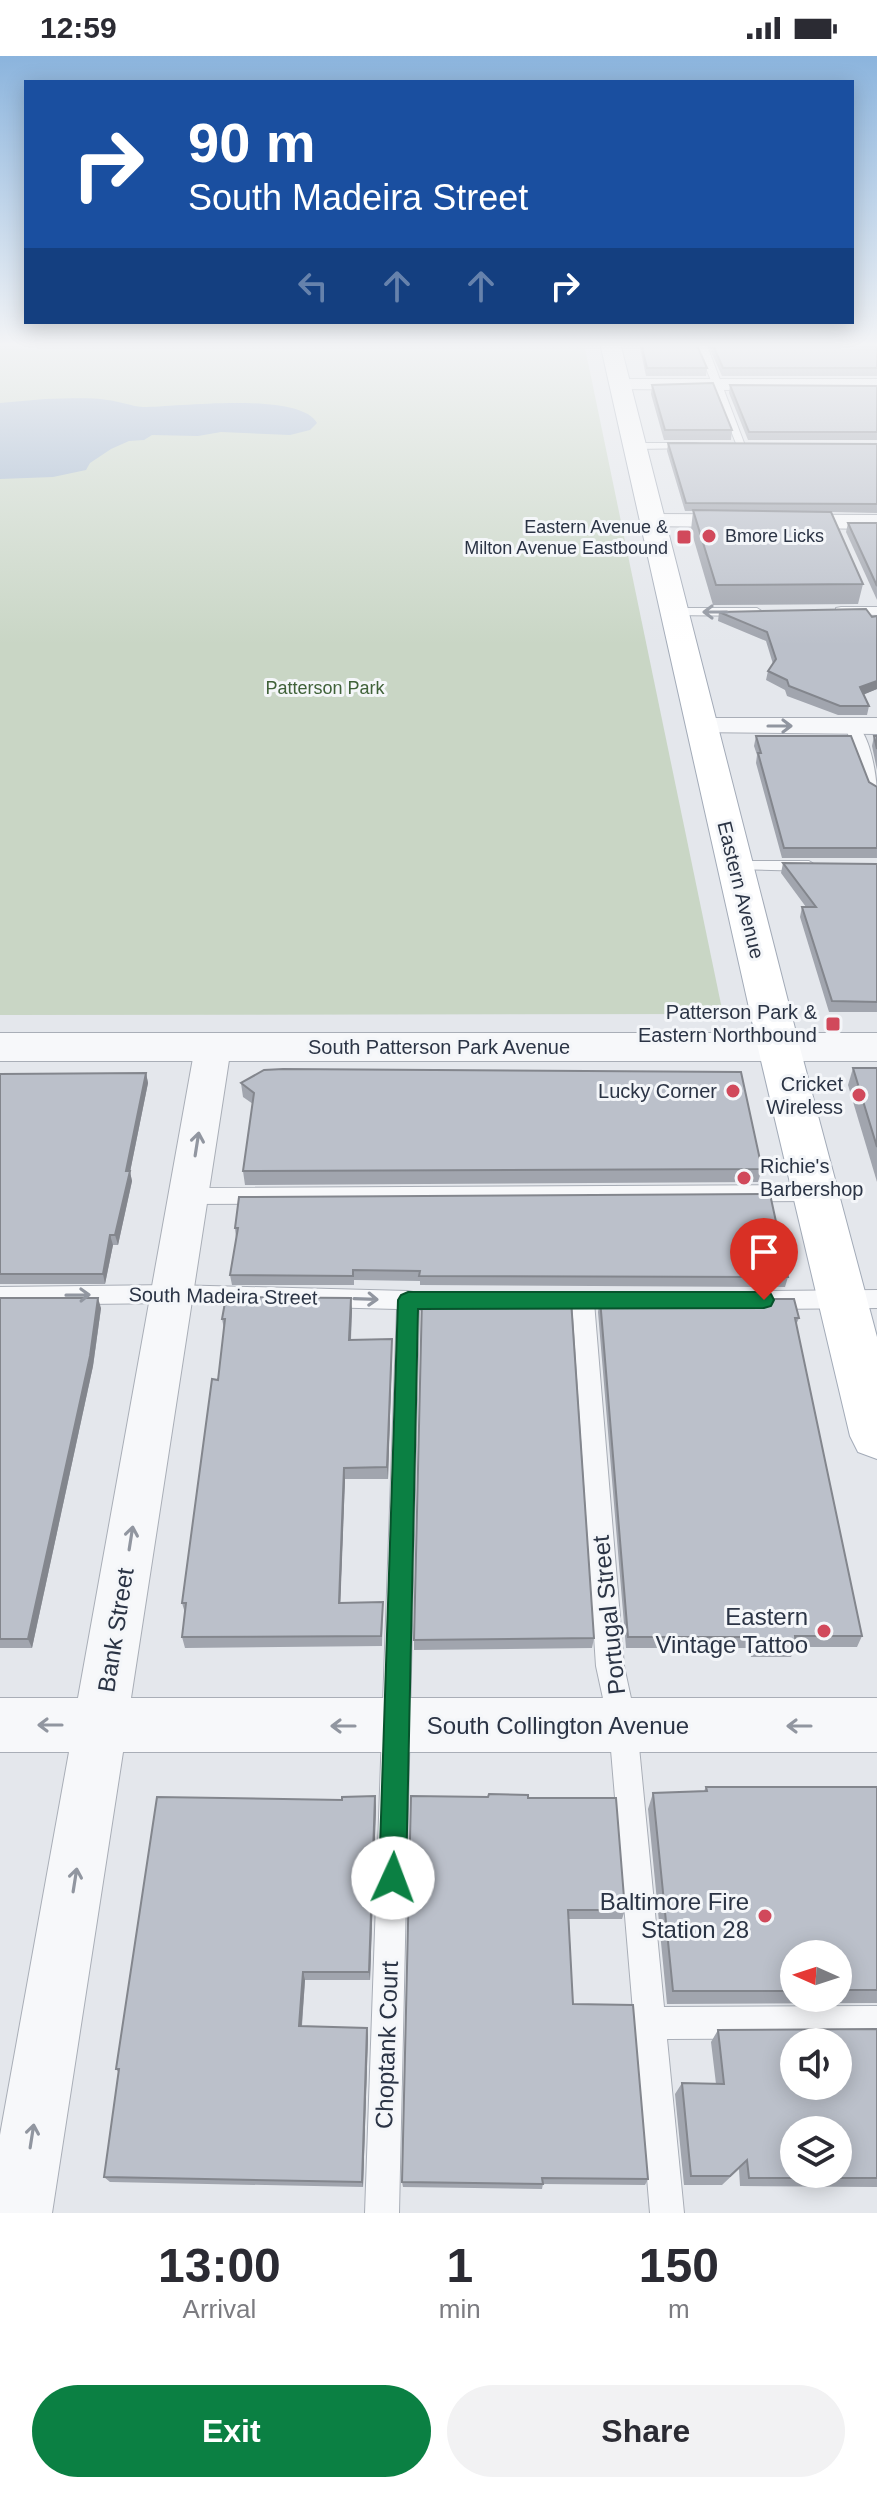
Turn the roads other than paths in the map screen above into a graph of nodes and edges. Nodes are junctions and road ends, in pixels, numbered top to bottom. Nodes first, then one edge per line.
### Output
1 (635, 446) joint
2 (715, 446) edge
3 (728, 446) edge
4 (742, 446) joint
5 (757, 446) edge
6 (653, 521) junction
7 (877, 522) edge
8 (765, 611) edge
9 (826, 611) edge
10 (873, 611) edge
11 (675, 612) junction
12 (702, 726) junction
13 (864, 726) edge
14 (877, 791) edge
15 (736, 866) junction
16 (821, 866) edge
17 (0, 1047) edge
18 (213, 1047) junction
19 (877, 1047) edge
20 (779, 1048) junction
21 (816, 1193) junction
22 (188, 1196) junction
23 (172, 1294) junction
24 (0, 1296) edge
25 (860, 1299) edge
26 (408, 1300) junction
27 (749, 1300) edge
28 (440, 1301) edge
29 (583, 1302) dead end
30 (877, 1436) edge
31 (0, 1725) edge
32 (877, 1725) edge
33 (100, 1726) junction
34 (398, 1726) junction
35 (623, 1726) junction
36 (877, 2022) edge
37 (650, 2023) junction
38 (19, 2213) edge
39 (382, 2213) edge
40 (667, 2213) edge

1 - 2 lane
1 - 6 main road, Eastern Avenue
3 - 4 lane
4 - 5 lane
6 - 7 street
6 - 11 main road, Eastern Avenue
8 -> 11 lane
9 - 10 lane
11 - 12 main road, Eastern Avenue
12 -> 13 street
12 - 15 main road, Eastern Avenue
13 - 14 lane
15 - 16 lane
15 - 20 main road, Eastern Avenue
17 - 18 street, South Patterson Park Avenue
18 - 20 street, South Patterson Park Avenue
22 -> 18 street, Bank Street
19 - 20 street, South Patterson Park Avenue
20 - 21 main road, Eastern Avenue
21 - 22 lane
21 - 25 main road, Eastern Avenue
22 - 23 street, Bank Street
24 -> 23 lane, South Madeira Street
23 -> 26 lane, South Madeira Street
33 -> 23 street, Bank Street
25 - 27 lane
25 - 30 main road, Eastern Avenue
26 - 28 lane, South Madeira Street
26 - 34 lane, Choptank Court
29 - 35 lane, Portugal Street
33 -> 31 street, South Collington Avenue
32 -> 35 street, South Collington Avenue
34 -> 33 street, South Collington Avenue
38 -> 33 street, Bank Street
34 - 35 street, South Collington Avenue
34 - 39 lane, Choptank Court
35 - 37 lane, Portugal Street
36 - 37 lane
37 - 40 lane, Portugal Street

